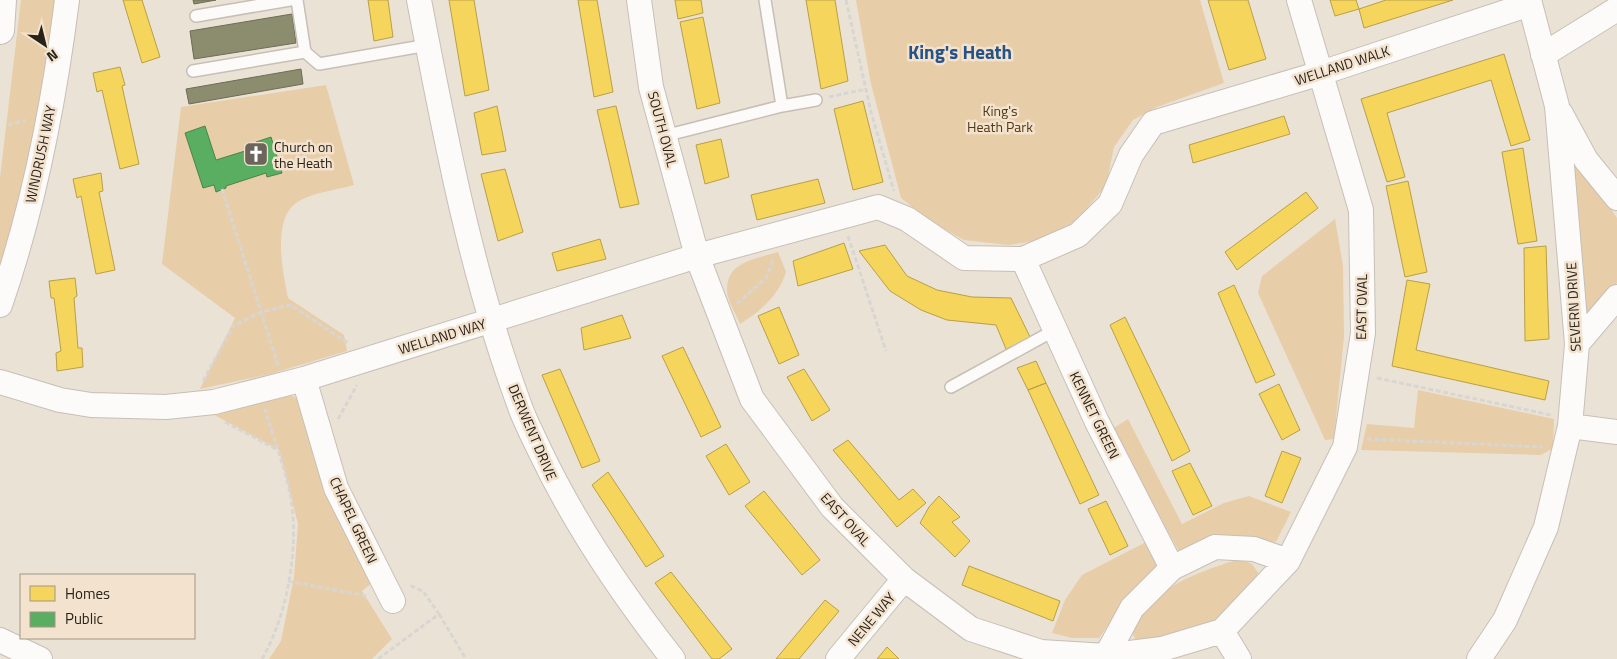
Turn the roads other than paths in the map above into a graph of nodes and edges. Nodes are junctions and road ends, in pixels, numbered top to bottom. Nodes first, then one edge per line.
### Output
1 (2, 0) edge
2 (67, 0) edge
3 (290, 0) edge
4 (297, 0) edge
5 (419, 0) edge
6 (639, 0) edge
7 (765, 0) edge
8 (1299, 0) edge
9 (1529, 2) edge
10 (1617, 9) edge
11 (196, 16) dead end
12 (0, 30) edge
13 (428, 45) junction
14 (305, 52) junction
15 (1543, 55) junction
16 (193, 71) dead end
17 (1321, 73) junction
18 (816, 100) road end
19 (782, 106) junction
20 (1557, 106) junction
21 (664, 136) junction
22 (1617, 198) edge
23 (697, 256) junction
24 (1023, 259) junction
25 (1617, 297) edge
26 (0, 305) edge
27 (492, 321) junction
28 (1055, 330) junction
29 (1577, 344) junction
30 (294, 381) junction
31 (0, 382) edge
32 (951, 387) dead end
33 (1568, 431) junction
34 (1617, 432) edge
35 (1288, 561) junction
36 (1172, 568) junction
37 (904, 580) junction
38 (393, 601) road end
39 (1222, 631) junction
40 (0, 640) edge
41 (1106, 656) junction
42 (40, 659) edge
43 (673, 659) edge
44 (838, 659) edge
45 (1239, 659) edge
46 (1479, 659) edge

1 - 12 street
2 - 26 street, WINDRUSH WAY
3 - 11 lane
4 - 14 lane
5 - 13 street, DERWENT DRIVE
6 - 21 street, SOUTH OVAL
7 - 19 lane
8 - 17 street, EAST OVAL
9 - 15 street, SEVERN DRIVE
9 - 17 street, WELLAND WALK
10 - 15 street
13 - 14 lane
13 - 27 street, DERWENT DRIVE
14 - 16 lane
15 - 20 street, SEVERN DRIVE
17 - 24 street, WELLAND WALK
17 - 35 street, EAST OVAL
18 - 19 lane
19 - 21 lane
20 - 22 street
20 - 29 street, SEVERN DRIVE
21 - 23 street, SOUTH OVAL
23 - 24 street, WELLAND WAY
23 - 27 street, WELLAND WAY
23 - 37 street, EAST OVAL
24 - 28 street, KENNET GREEN
25 - 29 street
27 - 30 street, WELLAND WAY
27 - 43 street, DERWENT DRIVE
28 - 32 lane
28 - 36 street, KENNET GREEN
29 - 33 street, SEVERN DRIVE
30 - 31 street, WELLAND WAY
30 - 38 street, CHAPEL GREEN
33 - 34 street
33 - 46 street, SEVERN DRIVE
35 - 36 street
35 - 39 street, EAST OVAL
36 - 41 street
37 - 41 street, EAST OVAL
37 - 44 street, NENE WAY
39 - 41 street, EAST OVAL
39 - 45 street
40 - 42 street

